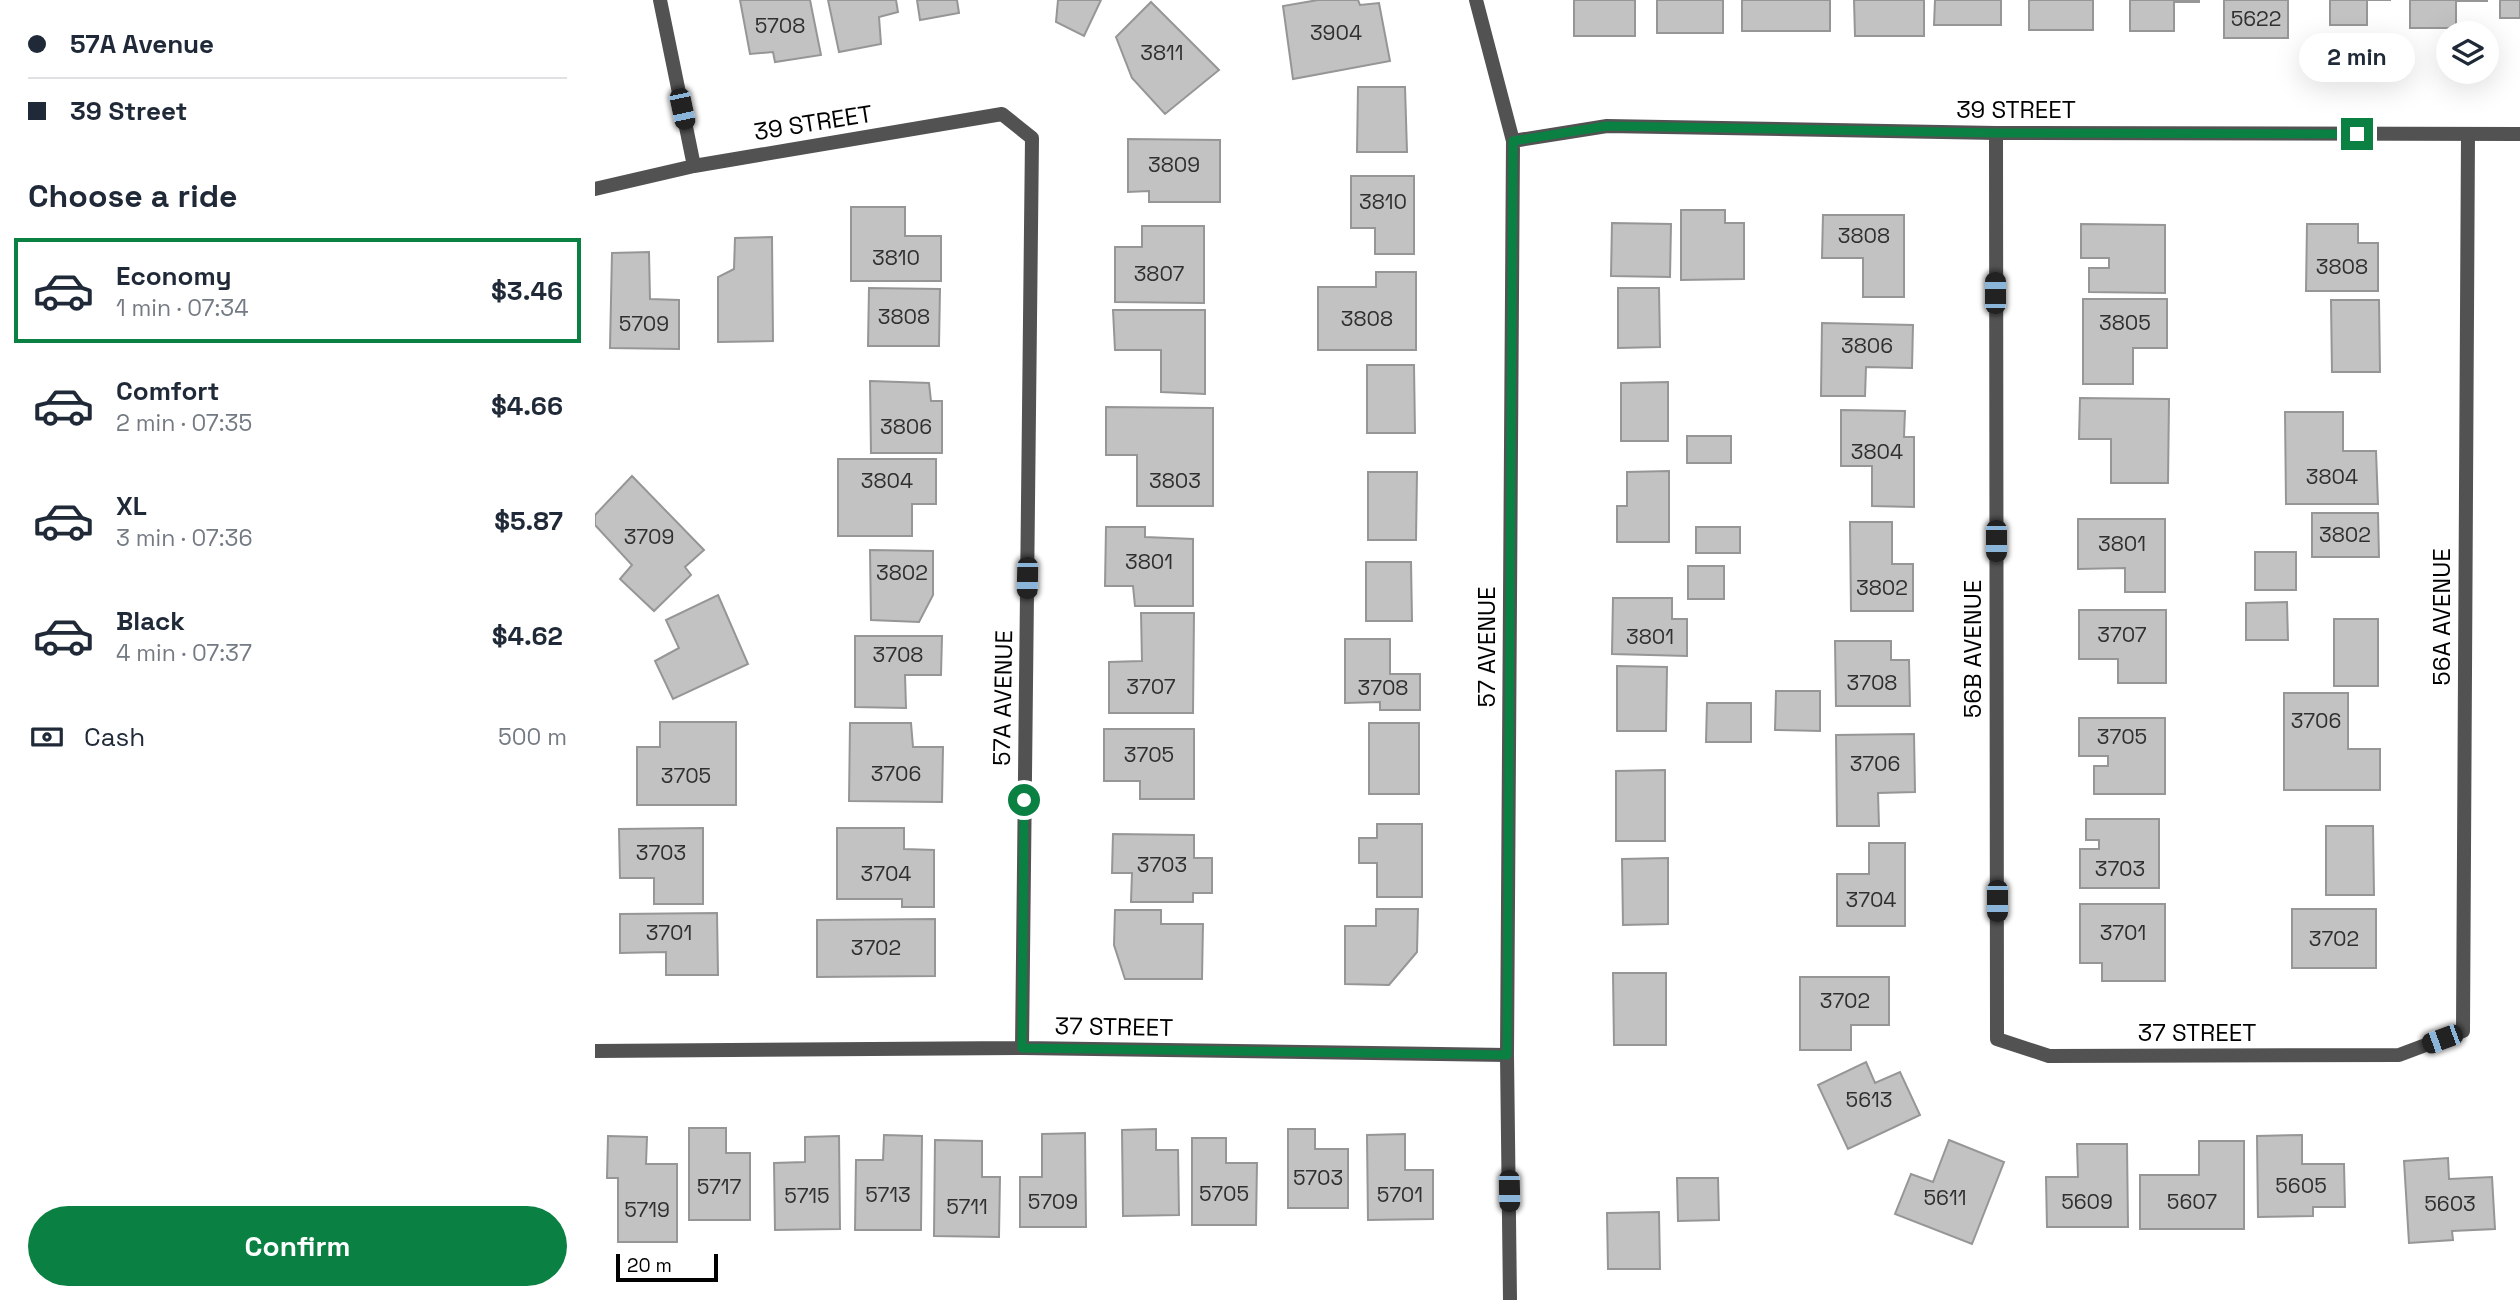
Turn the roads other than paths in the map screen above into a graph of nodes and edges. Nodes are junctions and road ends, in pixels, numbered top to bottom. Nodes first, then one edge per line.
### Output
1 (660, 0) edge
2 (1476, 0) edge
3 (1996, 133) junction
4 (2468, 134) junction
5 (2520, 134) edge
6 (1032, 138) joint
7 (1513, 141) junction
8 (694, 166) junction
9 (595, 189) edge
10 (1997, 1039) joint
11 (1022, 1048) junction
12 (595, 1051) edge
13 (1507, 1055) junction
14 (2399, 1055) joint
15 (1510, 1300) edge

1 - 8 street
2 - 7 street, 57 AVENUE
3 - 4 street, 39 STREET
3 - 7 street, 39 STREET
3 - 10 street, 56B AVENUE
4 - 5 street, 39 STREET
4 - 14 street, 56A AVENUE
6 - 8 street, 39 STREET
6 - 11 street, 57A AVENUE
7 - 13 street, 57 AVENUE
8 - 9 street, 39 STREET
10 - 14 street, 37 STREET
11 - 12 street, 37 STREET
11 - 13 street, 37 STREET
13 - 15 street, 57 AVENUE

